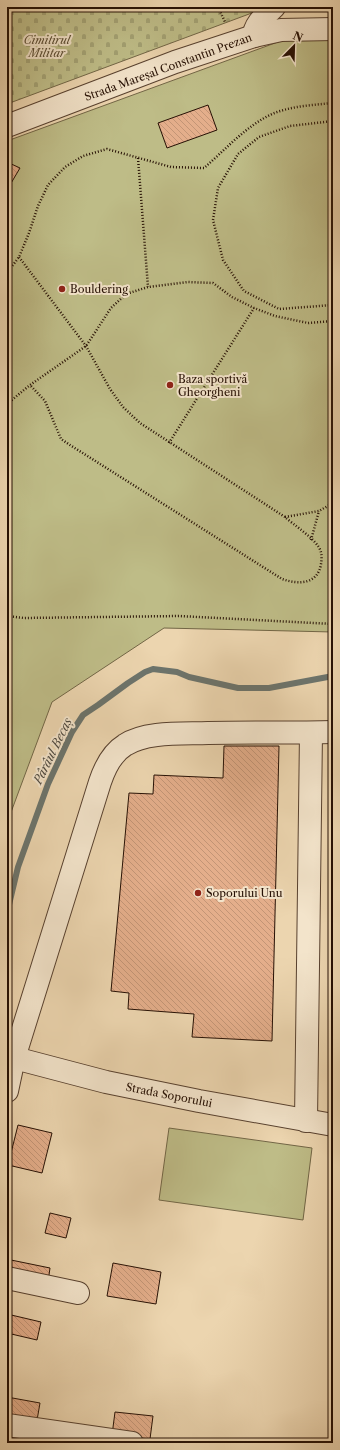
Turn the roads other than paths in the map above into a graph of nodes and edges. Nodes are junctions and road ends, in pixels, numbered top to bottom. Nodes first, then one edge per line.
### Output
1 (274, 7) edge
2 (333, 29) edge
3 (254, 36) junction
4 (7, 126) edge
5 (333, 732) edge
6 (312, 733) junction
7 (10, 1057) edge
8 (7, 1091) edge
9 (306, 1121) junction
10 (333, 1125) edge
11 (7, 1278) edge
12 (78, 1293) dead end
13 (7, 1425) edge
14 (132, 1443) edge

1 - 3 street
2 - 3 street, Strada Mareșal Constantin Prezan
3 - 4 street, Strada Mareșal Constantin Prezan
5 - 6 street
6 - 7 street
6 - 9 street
7 - 8 street
7 - 9 street, Strada Soporului
9 - 10 street, Strada Soporului
11 - 12 street
13 - 14 street

